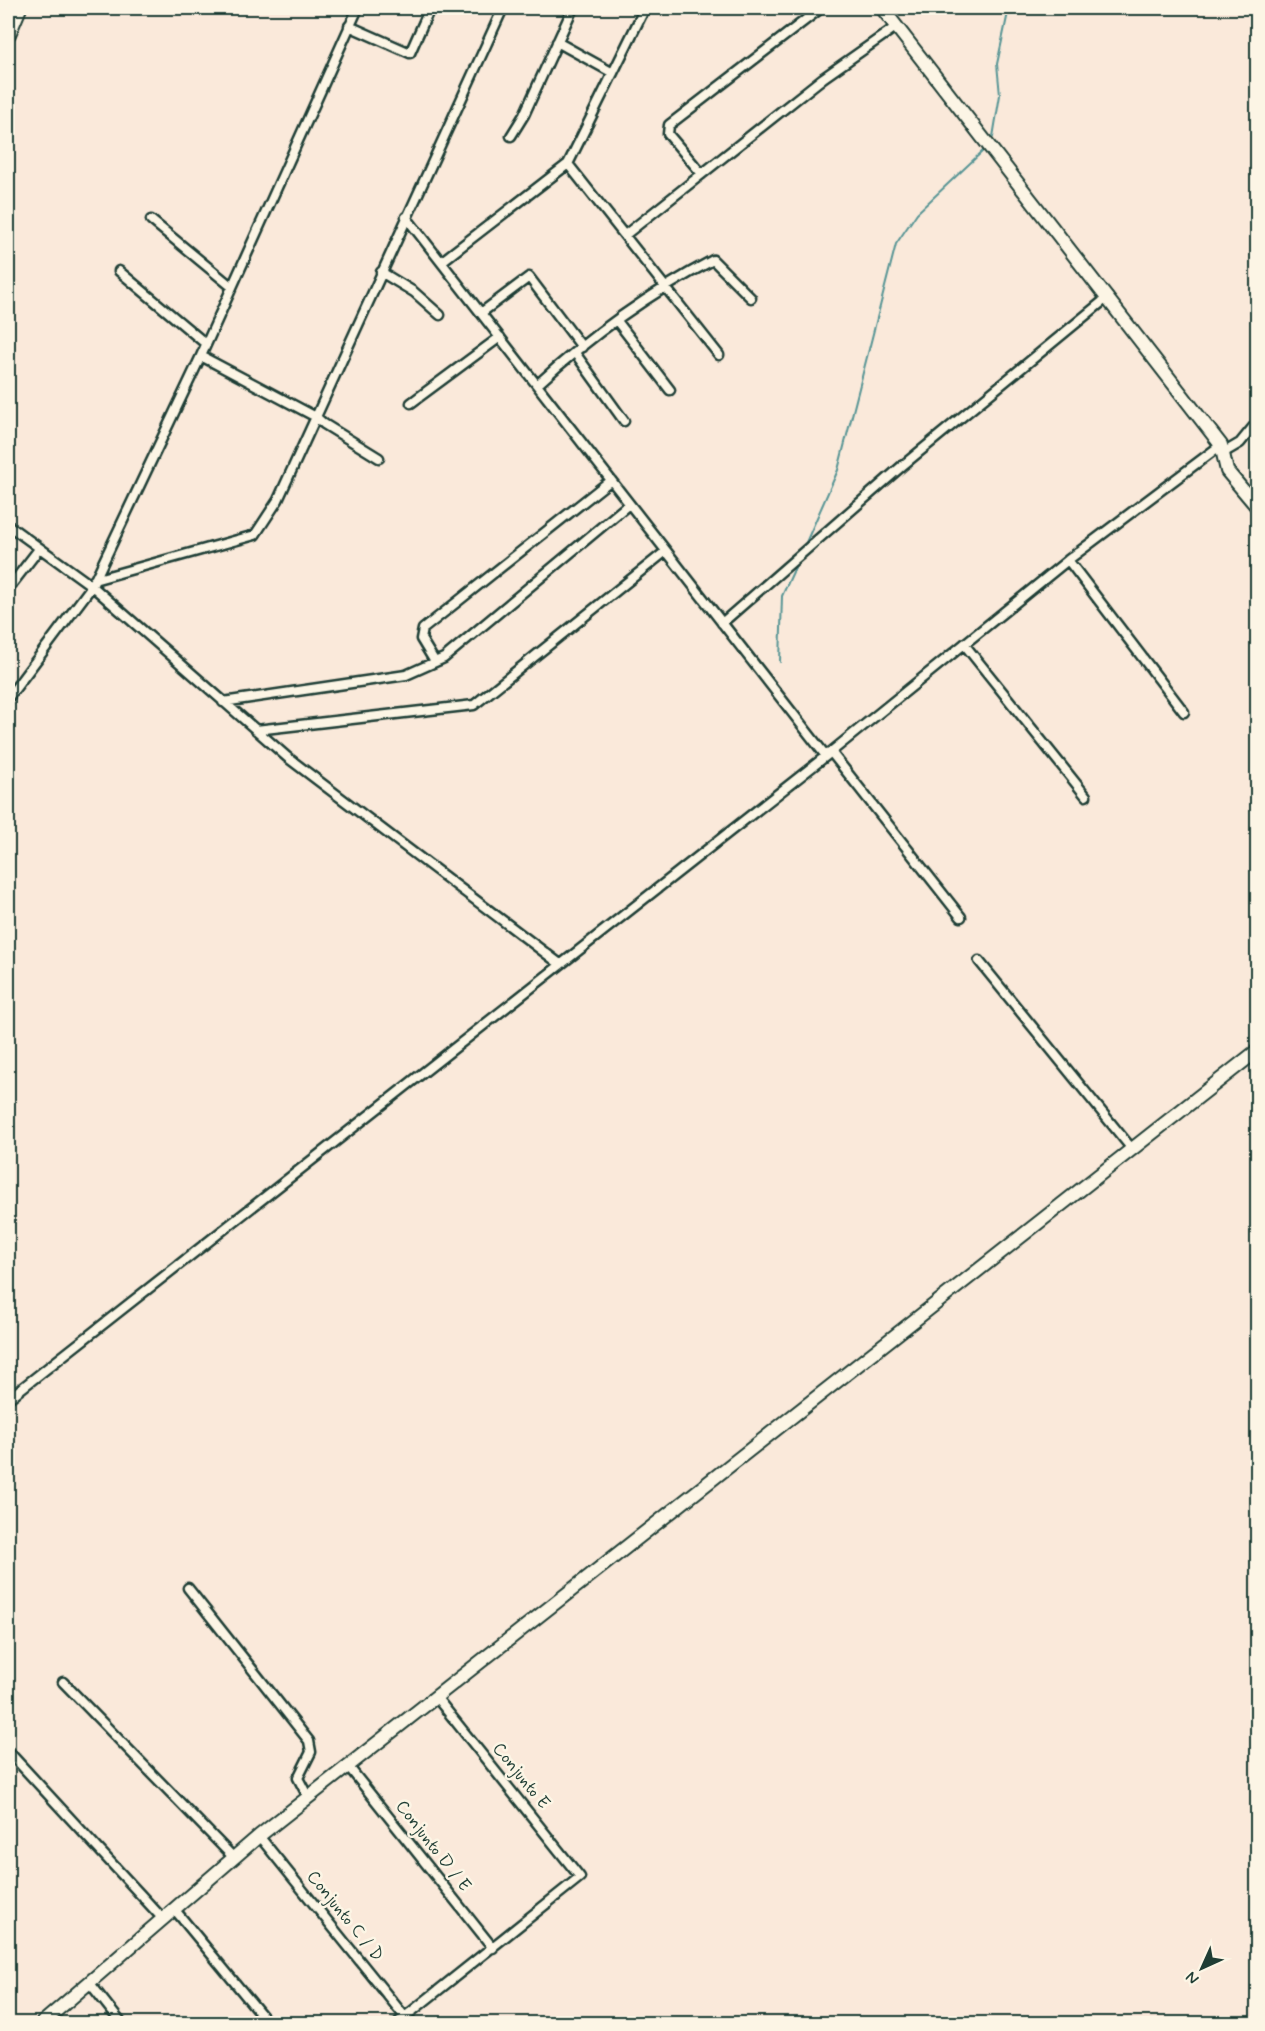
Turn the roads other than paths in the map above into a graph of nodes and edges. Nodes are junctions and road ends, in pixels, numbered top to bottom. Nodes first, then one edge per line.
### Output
1 (19, 8) edge
2 (358, 8) edge
3 (430, 8) edge
4 (503, 8) edge
5 (573, 8) edge
6 (645, 8) edge
7 (821, 8) edge
8 (882, 8) edge
9 (349, 26) junction
10 (897, 26) junction
11 (8, 34) edge
12 (557, 42) junction
13 (613, 73) junction
14 (511, 136) dead end
15 (568, 164) junction
16 (702, 174) junction
17 (406, 217) junction
18 (151, 220) dead end
19 (625, 236) junction
20 (441, 262) junction
21 (119, 271) dead end
22 (381, 272) junction
23 (664, 286) junction
24 (232, 287) junction
25 (1108, 297) junction
26 (751, 298) dead end
27 (480, 313) junction
28 (440, 315) dead end
29 (617, 321) junction
30 (500, 337) junction
31 (206, 344) junction
32 (579, 350) junction
33 (719, 355) dead end
34 (201, 356) junction
35 (537, 385) junction
36 (670, 390) dead end
37 (411, 403) dead end
38 (316, 417) junction
39 (624, 421) dead end
40 (1257, 421) edge
41 (1222, 449) junction
42 (379, 458) dead end
43 (611, 480) junction
44 (629, 504) junction
45 (1257, 508) edge
46 (8, 525) edge
47 (39, 549) junction
48 (666, 551) junction
49 (1068, 560) junction
50 (93, 583) junction
51 (8, 589) edge
52 (722, 623) junction
53 (964, 644) junction
54 (435, 662) junction
55 (8, 698) edge
56 (223, 702) junction
57 (1184, 712) dead end
58 (256, 730) junction
59 (828, 754) junction
60 (1086, 796) dead end
61 (961, 917) dead end
62 (979, 961) dead end
63 (560, 964) junction
64 (1257, 1050) edge
65 (1132, 1149) junction
66 (8, 1399) edge
67 (188, 1588) dead end
68 (63, 1683) dead end
69 (436, 1697) junction
70 (8, 1752) edge
71 (348, 1766) junction
72 (308, 1797) junction
73 (259, 1836) junction
74 (234, 1858) junction
75 (175, 1910) junction
76 (163, 1919) junction
77 (493, 1948) junction
78 (89, 1982) junction
79 (405, 2017) junction
80 (41, 2024) edge
81 (122, 2024) edge
82 (269, 2024) edge
83 (396, 2024) edge

1 - 11 main road
2 - 9 street
3 - 9 street
4 - 17 street
5 - 12 street
6 - 13 street
7 - 16 street
8 - 10 street
9 - 24 street
10 - 16 street
10 - 25 street
12 - 13 street
12 - 14 street
13 - 15 street
15 - 19 street
15 - 20 street
16 - 19 street
17 - 20 street
17 - 22 street
18 - 24 street
19 - 23 street
20 - 27 street
21 - 31 street
22 - 28 street
22 - 38 street
23 - 26 street
23 - 29 street
23 - 33 street
24 - 31 street
25 - 41 street
25 - 52 street
27 - 30 street
27 - 32 street
29 - 32 street
29 - 36 street
30 - 35 street
30 - 37 street
31 - 34 street
32 - 35 street
32 - 39 street
34 - 38 street
34 - 50 street
35 - 43 street
38 - 42 street
38 - 50 street
40 - 41 street
41 - 45 street
41 - 49 street
43 - 44 street
43 - 54 street
44 - 48 street
44 - 54 street
46 - 47 street
47 - 50 street
47 - 51 street
48 - 52 street
48 - 58 street
49 - 53 street
49 - 57 street
50 - 55 street
50 - 56 street
52 - 59 street
53 - 59 street
53 - 60 street
54 - 56 street
56 - 58 street
58 - 63 street
59 - 61 street
59 - 63 street
62 - 65 street
63 - 66 street
64 - 65 street
65 - 69 street
67 - 72 street
68 - 74 street
69 - 71 street
69 - 77 street, Conjunto E
70 - 76 street
71 - 72 street
71 - 77 street, Conjunto D / E
72 - 73 street
73 - 74 street
73 - 79 street, Conjunto C / D
74 - 75 street
75 - 76 street
75 - 82 street
76 - 78 street
77 - 79 street
78 - 80 street
78 - 81 street
79 - 83 street

